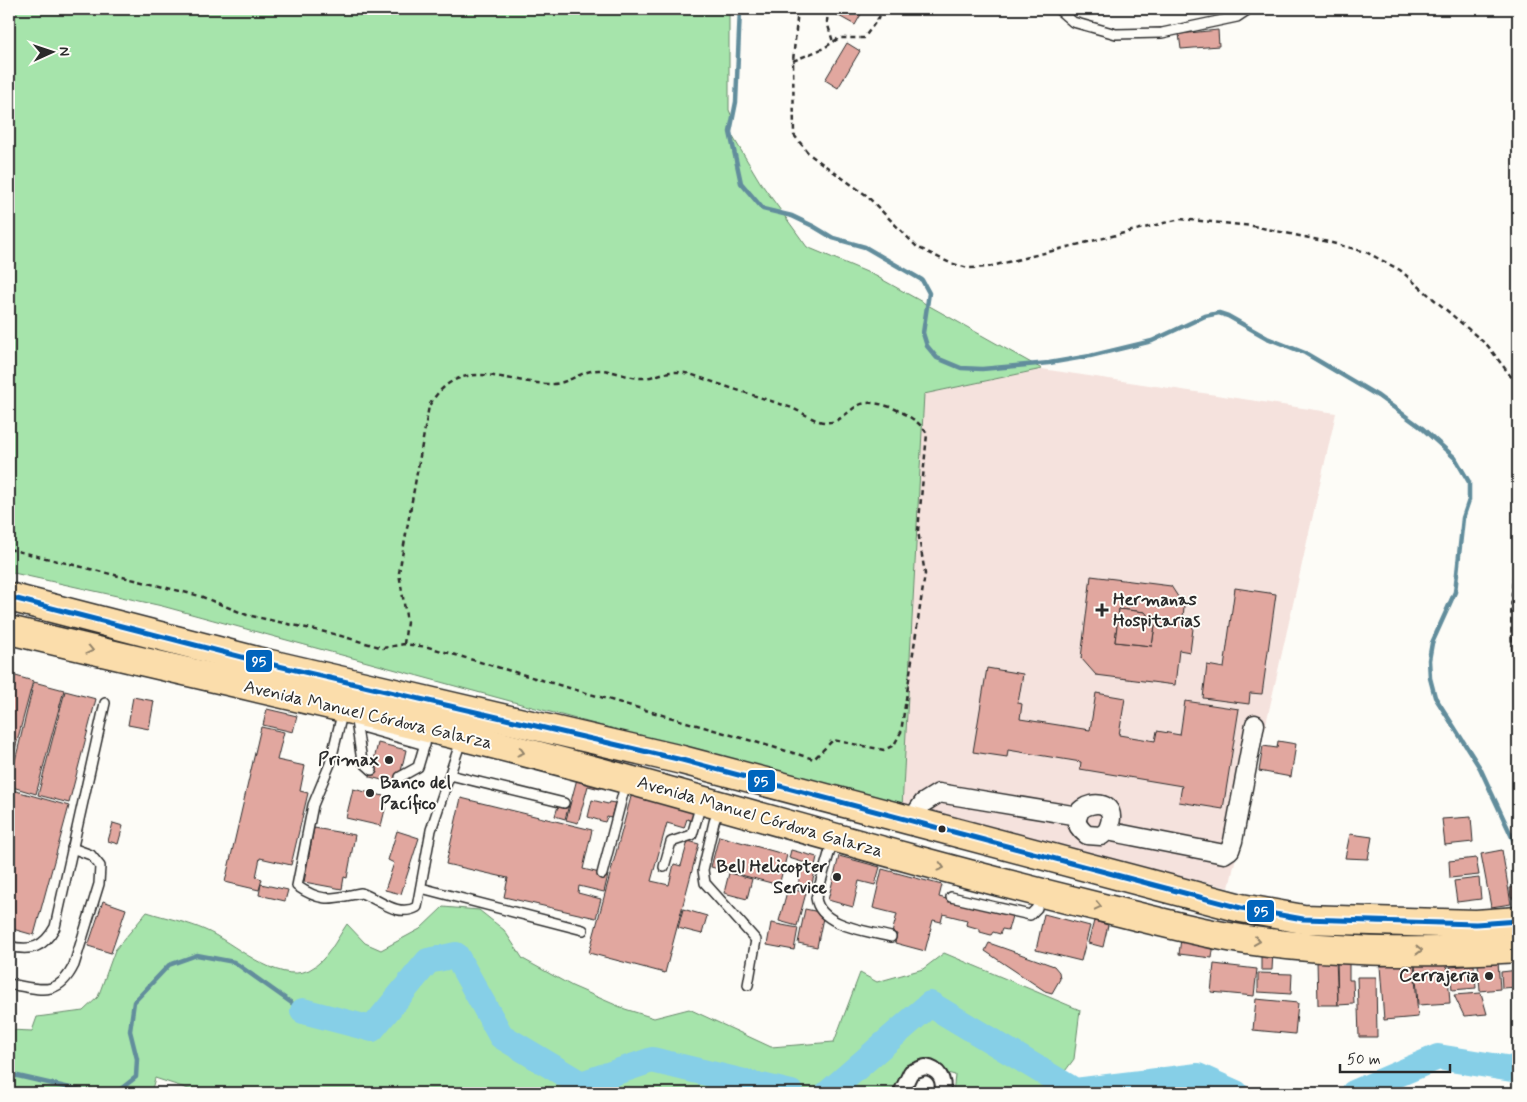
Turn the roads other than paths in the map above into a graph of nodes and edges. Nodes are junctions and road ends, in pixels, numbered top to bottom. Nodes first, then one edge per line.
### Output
1 (1058, 9) edge
2 (1249, 9) edge
3 (9, 597) edge
4 (65, 611) junction
5 (9, 630) edge
6 (58, 642) junction
7 (257, 660) junction
8 (251, 687) junction
9 (106, 703) dead end
10 (352, 714) junction
11 (1255, 724) dead end
12 (427, 736) junction
13 (462, 736) junction
14 (372, 770) dead end
15 (450, 775) junction
16 (400, 778) dead end
17 (627, 780) junction
18 (564, 803) dead end
19 (711, 804) junction
20 (1078, 816) junction
21 (910, 822) junction
22 (1107, 831) junction
23 (834, 837) junction
24 (72, 848) junction
25 (894, 854) junction
26 (664, 867) dead end
27 (602, 874) dead end
28 (421, 888) junction
29 (1039, 892) junction
30 (952, 897) dead end
31 (1518, 921) edge
32 (582, 930) dead end
33 (892, 937) dead end
34 (9, 946) edge
35 (1518, 948) edge
36 (9, 984) edge
37 (748, 985) dead end
38 (901, 1093) edge
39 (942, 1093) edge

1 - 2 lane
3 - 4 main road, Avenida Manuel Córdova Galarza
4 - 6 main road
4 - 7 main road, Avenida Manuel Córdova Galarza
5 - 6 main road, Avenida Manuel Córdova Galarza
6 -> 8 main road, Avenida Manuel Córdova Galarza
7 - 8 main road
7 - 21 main road, Avenida Manuel Córdova Galarza
8 - 10 main road, Avenida Manuel Córdova Galarza
9 - 24 lane
10 - 12 main road, Avenida Manuel Córdova Galarza
10 - 14 lane
10 - 28 lane
11 - 22 street
12 - 13 main road, Avenida Manuel Córdova Galarza
12 - 16 lane
13 - 15 lane
13 -> 17 main road, Avenida Manuel Córdova Galarza
15 - 18 lane
15 - 28 lane
17 - 19 main road, Avenida Manuel Córdova Galarza
17 - 27 lane
19 - 23 main road, Avenida Manuel Córdova Galarza
19 - 26 lane
19 - 37 lane
20 - 21 street
20 - 22 street
20 - 22 street
21 - 25 main road
21 - 31 main road, Avenida Manuel Córdova Galarza
23 - 25 main road, Avenida Manuel Córdova Galarza
23 - 33 lane
24 - 34 lane
24 - 36 lane
25 -> 29 main road, Avenida Manuel Córdova Galarza
28 - 32 lane
29 - 30 lane
29 -> 35 main road, Avenida Manuel Córdova Galarza
38 - 39 street

